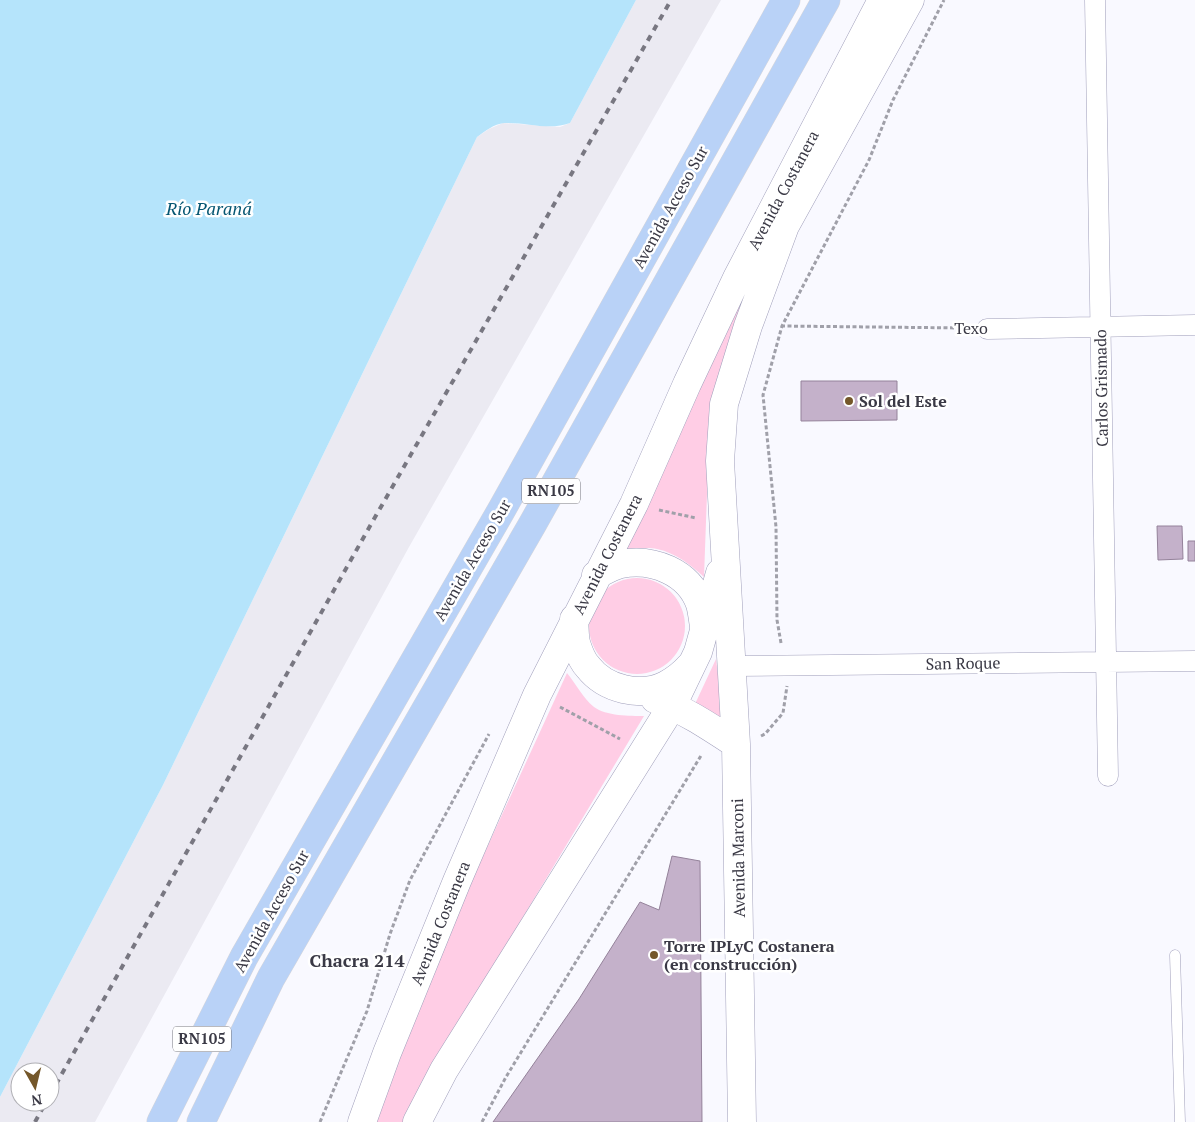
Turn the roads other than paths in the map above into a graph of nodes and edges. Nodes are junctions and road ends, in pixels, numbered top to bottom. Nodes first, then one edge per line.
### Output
1 (786, 0) edge
2 (826, 0) edge
3 (882, 0) edge
4 (910, 0) edge
5 (1095, 0) edge
6 (1195, 325) edge
7 (1100, 327) junction
8 (987, 329) road end
9 (596, 575) junction
10 (574, 619) junction
11 (712, 629) junction
12 (1106, 661) junction
13 (1195, 661) edge
14 (690, 666) junction
15 (732, 666) junction
16 (631, 691) junction
17 (672, 706) junction
18 (736, 744) junction
19 (1108, 776) dead end
20 (1174, 954) dead end
21 (161, 1122) edge
22 (201, 1122) edge
23 (362, 1122) edge
24 (417, 1122) edge
25 (742, 1122) edge
26 (1180, 1122) edge

1 - 21 highway, Avenida Acceso Sur / RN105
2 - 22 highway, Avenida Acceso Sur / RN105
3 - 9 main road, Avenida Costanera
4 - 11 main road, Avenida Costanera
5 - 7 street, Carlos Grismado
6 - 7 street, Texo
7 - 8 street, Texo
7 - 12 street, Carlos Grismado
9 - 10 main road, Avenida Costanera
9 - 11 main road
10 - 16 main road
10 - 23 main road, Avenida Costanera
11 - 14 main road, Avenida Costanera
11 - 15 main road, Avenida Marconi
12 - 13 street, San Roque
12 - 15 street, San Roque
12 - 19 street, Carlos Grismado
14 - 16 main road
14 - 17 main road, Avenida Costanera
15 - 18 main road, Avenida Marconi
16 - 17 main road
17 - 18 main road
17 - 24 main road, Avenida Costanera
18 - 25 main road, Avenida Marconi
20 - 26 lane

